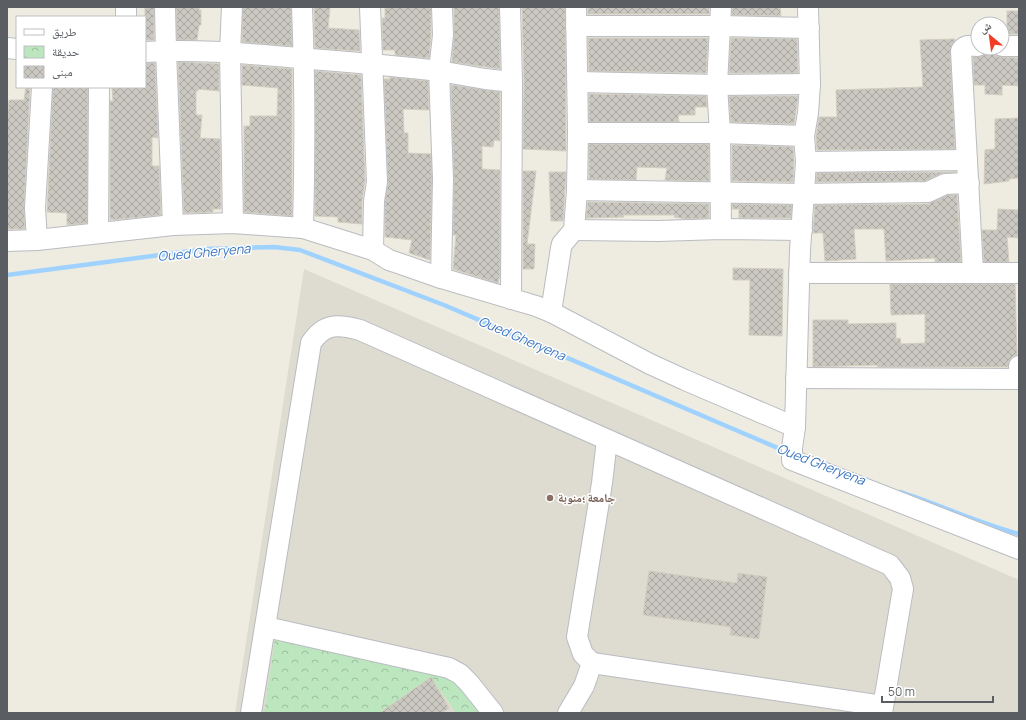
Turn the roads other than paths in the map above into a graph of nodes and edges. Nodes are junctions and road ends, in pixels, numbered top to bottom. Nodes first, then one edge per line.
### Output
1 (165, 7) edge
2 (232, 7) edge
3 (302, 7) edge
4 (370, 7) edge
5 (442, 7) edge
6 (510, 7) edge
7 (808, 7) edge
8 (576, 17) edge
9 (721, 17) edge
10 (809, 28) junction
11 (970, 46) edge
12 (166, 51) junction
13 (146, 52) edge
14 (230, 52) junction
15 (304, 58) junction
16 (372, 63) junction
17 (439, 71) junction
18 (512, 82) junction
19 (578, 82) junction
20 (810, 84) junction
21 (717, 85) junction
22 (42, 88) edge
23 (99, 88) edge
24 (578, 133) junction
25 (720, 133) junction
26 (804, 136) junction
27 (967, 160) junction
28 (806, 162) junction
29 (969, 183) junction
30 (577, 190) junction
31 (721, 193) junction
32 (803, 194) junction
33 (233, 223) junction
34 (173, 225) junction
35 (303, 228) junction
36 (721, 229) junction
37 (574, 230) junction
38 (802, 230) junction
39 (98, 233) junction
40 (37, 240) junction
41 (7, 241) edge
42 (373, 250) junction
43 (973, 272) junction
44 (799, 273) junction
45 (1019, 273) edge
46 (441, 278) junction
47 (511, 299) junction
48 (551, 312) junction
49 (1019, 366) edge
50 (796, 378) junction
51 (795, 427) junction
52 (607, 440) junction
53 (1019, 549) edge
54 (266, 626) junction
55 (592, 663) junction
56 (883, 709) edge
57 (251, 713) edge
58 (493, 713) edge
59 (568, 713) edge

1 - 12 street
2 - 14 street
3 - 15 street
4 - 16 street
5 - 17 street
6 - 18 street
7 - 10 street
8 - 9 street
8 - 19 street
9 - 10 street
9 - 21 street
10 - 20 street
11 - 27 street
12 - 13 street
12 - 14 street
12 - 34 street
14 - 15 street
14 - 33 street
15 - 16 street
15 - 35 street
16 - 17 street
16 - 42 street
17 - 18 street
17 - 46 street
18 - 47 street
19 - 21 street
19 - 24 street
20 - 21 street
20 - 26 street
21 - 25 street
22 - 40 street
23 - 39 street
24 - 25 street
24 - 30 street
25 - 26 street
25 - 31 street
26 - 28 street
27 - 28 street
27 - 29 street
28 - 32 street
29 - 32 street
29 - 43 street
30 - 31 street
30 - 37 street
31 - 32 street
31 - 36 street
32 - 38 street
33 - 34 street
33 - 35 street
34 - 39 street
35 - 42 street
36 - 37 street
36 - 38 street
37 - 48 street
38 - 44 street
39 - 40 street
40 - 41 street
42 - 46 street
43 - 44 street
43 - 45 street
44 - 50 street
46 - 47 street
47 - 48 street
48 - 51 street
49 - 50 street
50 - 51 street
51 - 53 street
52 - 54 street
52 - 55 street
52 - 56 street
54 - 57 street
54 - 58 street
55 - 56 street
55 - 59 street

